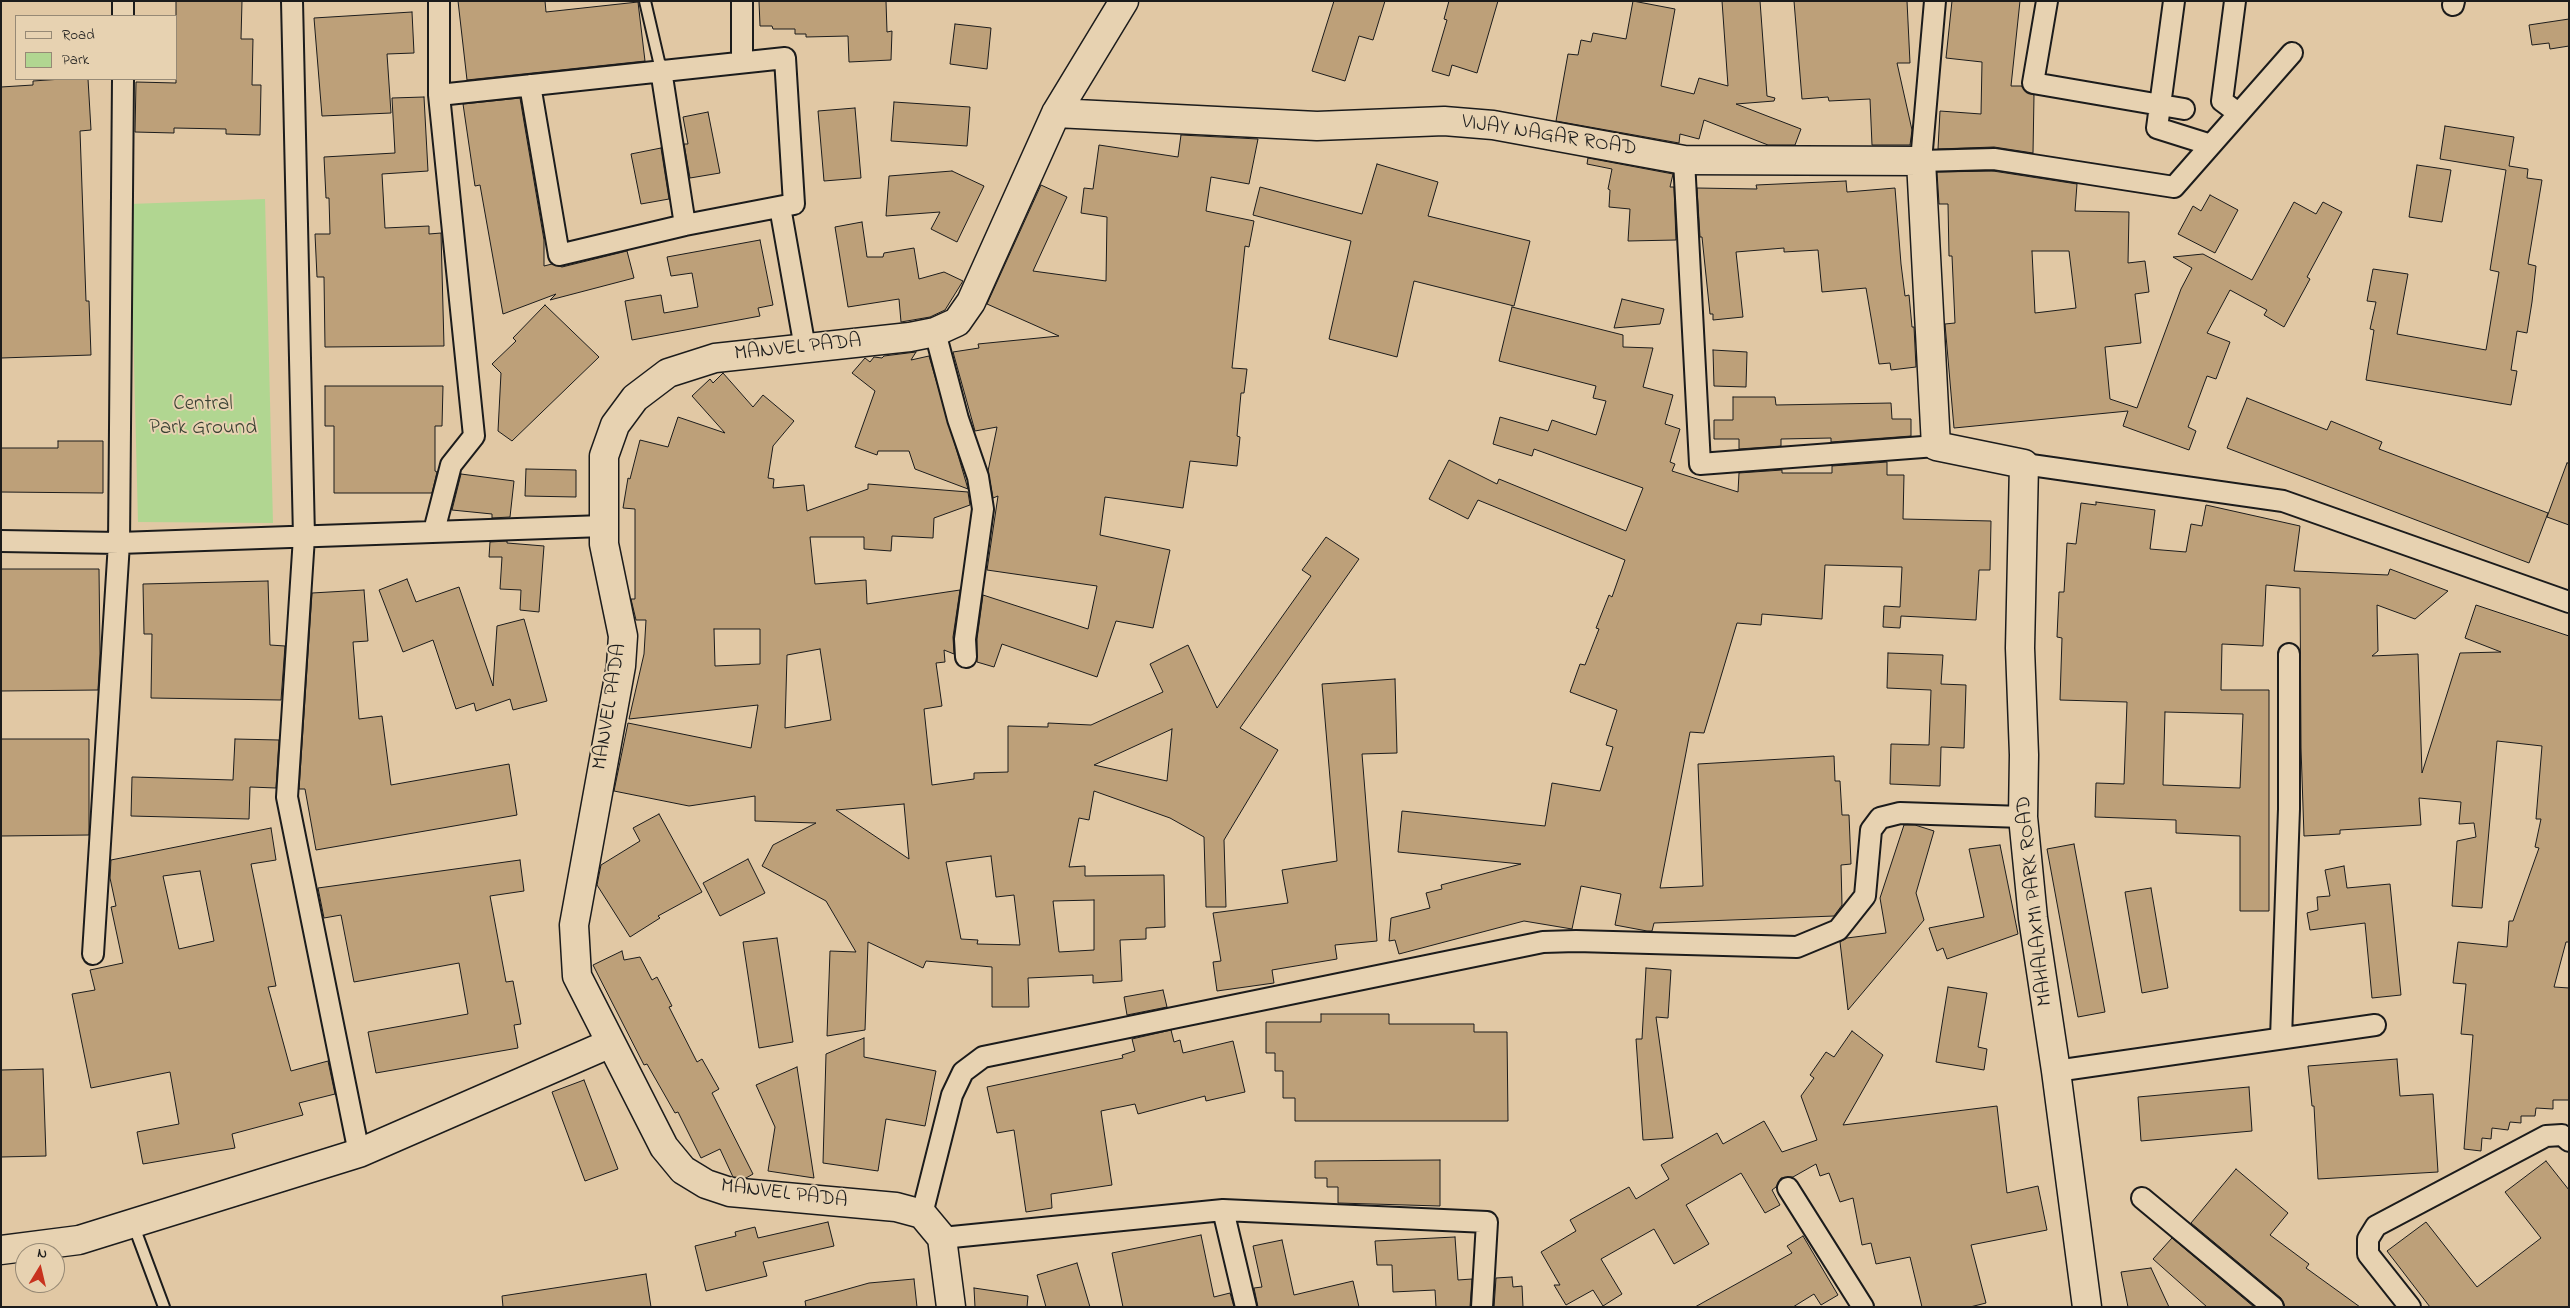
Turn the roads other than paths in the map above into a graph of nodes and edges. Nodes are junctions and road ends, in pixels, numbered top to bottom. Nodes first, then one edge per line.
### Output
1 (123, 1) edge
2 (292, 1) edge
3 (438, 1) edge
4 (646, 1) edge
5 (742, 1) edge
6 (1124, 1) edge
7 (1936, 1) edge
8 (2047, 1) edge
9 (2174, 1) edge
10 (2235, 1) edge
11 (123, 15) edge
12 (2292, 53) dead end
13 (742, 62) junction
14 (661, 70) junction
15 (123, 80) edge
16 (530, 85) junction
17 (439, 95) junction
18 (2161, 104) junction
19 (2184, 109) dead end
20 (1056, 113) junction
21 (2238, 113) junction
22 (2211, 145) junction
23 (1684, 160) junction
24 (1921, 161) junction
25 (780, 206) junction
26 (685, 225) junction
27 (935, 332) junction
28 (805, 348) junction
29 (1936, 446) junction
30 (2024, 464) junction
31 (603, 526) junction
32 (434, 530) junction
33 (304, 536) junction
34 (1, 541) edge
35 (119, 543) junction
36 (2569, 602) edge
37 (2290, 654) dead end
38 (966, 658) dead end
39 (2023, 817) junction
40 (93, 954) dead end
41 (2374, 1025) dead end
42 (2281, 1038) junction
43 (611, 1043) junction
44 (2056, 1071) junction
45 (2569, 1141) edge
46 (359, 1153) junction
47 (1788, 1188) dead end
48 (2142, 1198) dead end
49 (1223, 1210) junction
50 (922, 1214) junction
51 (133, 1223) junction
52 (942, 1238) junction
53 (1, 1250) edge
54 (164, 1307) edge
55 (951, 1307) edge
56 (1246, 1307) edge
57 (1482, 1307) edge
58 (1863, 1307) edge
59 (2087, 1307) edge
60 (2273, 1307) edge
61 (2410, 1307) edge

1 - 11 street
2 - 33 street
3 - 17 street
4 - 14 lane
5 - 13 street
6 - 20 street, MANVEL PADA
7 - 24 street
8 - 18 street
9 - 18 street
10 - 21 street
12 - 21 street
13 - 14 street
13 - 25 street
14 - 16 street
14 - 26 street
15 - 35 street
16 - 17 street
16 - 26 street
17 - 32 street
18 - 19 street
18 - 22 street
20 - 23 street, VIJAY NAGAR ROAD
20 - 27 street, MANVEL PADA
21 - 22 street
22 - 24 street
23 - 24 street, VIJAY NAGAR ROAD
23 - 29 street
24 - 29 street
25 - 26 street
25 - 28 street
27 - 28 street, MANVEL PADA
27 - 38 street
28 - 31 street, MANVEL PADA
29 - 30 street
30 - 36 street
30 - 39 street, MAHALAXMI PARK ROAD
31 - 32 street
31 - 43 street, MANVEL PADA
32 - 33 street
33 - 35 street
33 - 46 street
34 - 35 street
35 - 40 street
37 - 42 street
39 - 44 street, MAHALAXMI PARK ROAD
39 - 50 street
41 - 42 street
42 - 44 street
43 - 46 street
43 - 50 street, MANVEL PADA
44 - 59 street, MAHALAXMI PARK ROAD
45 - 61 street
46 - 51 street
47 - 58 street
48 - 60 street
49 - 52 street
49 - 56 street
49 - 57 street
50 - 52 street
51 - 53 street
51 - 54 lane
52 - 55 street

